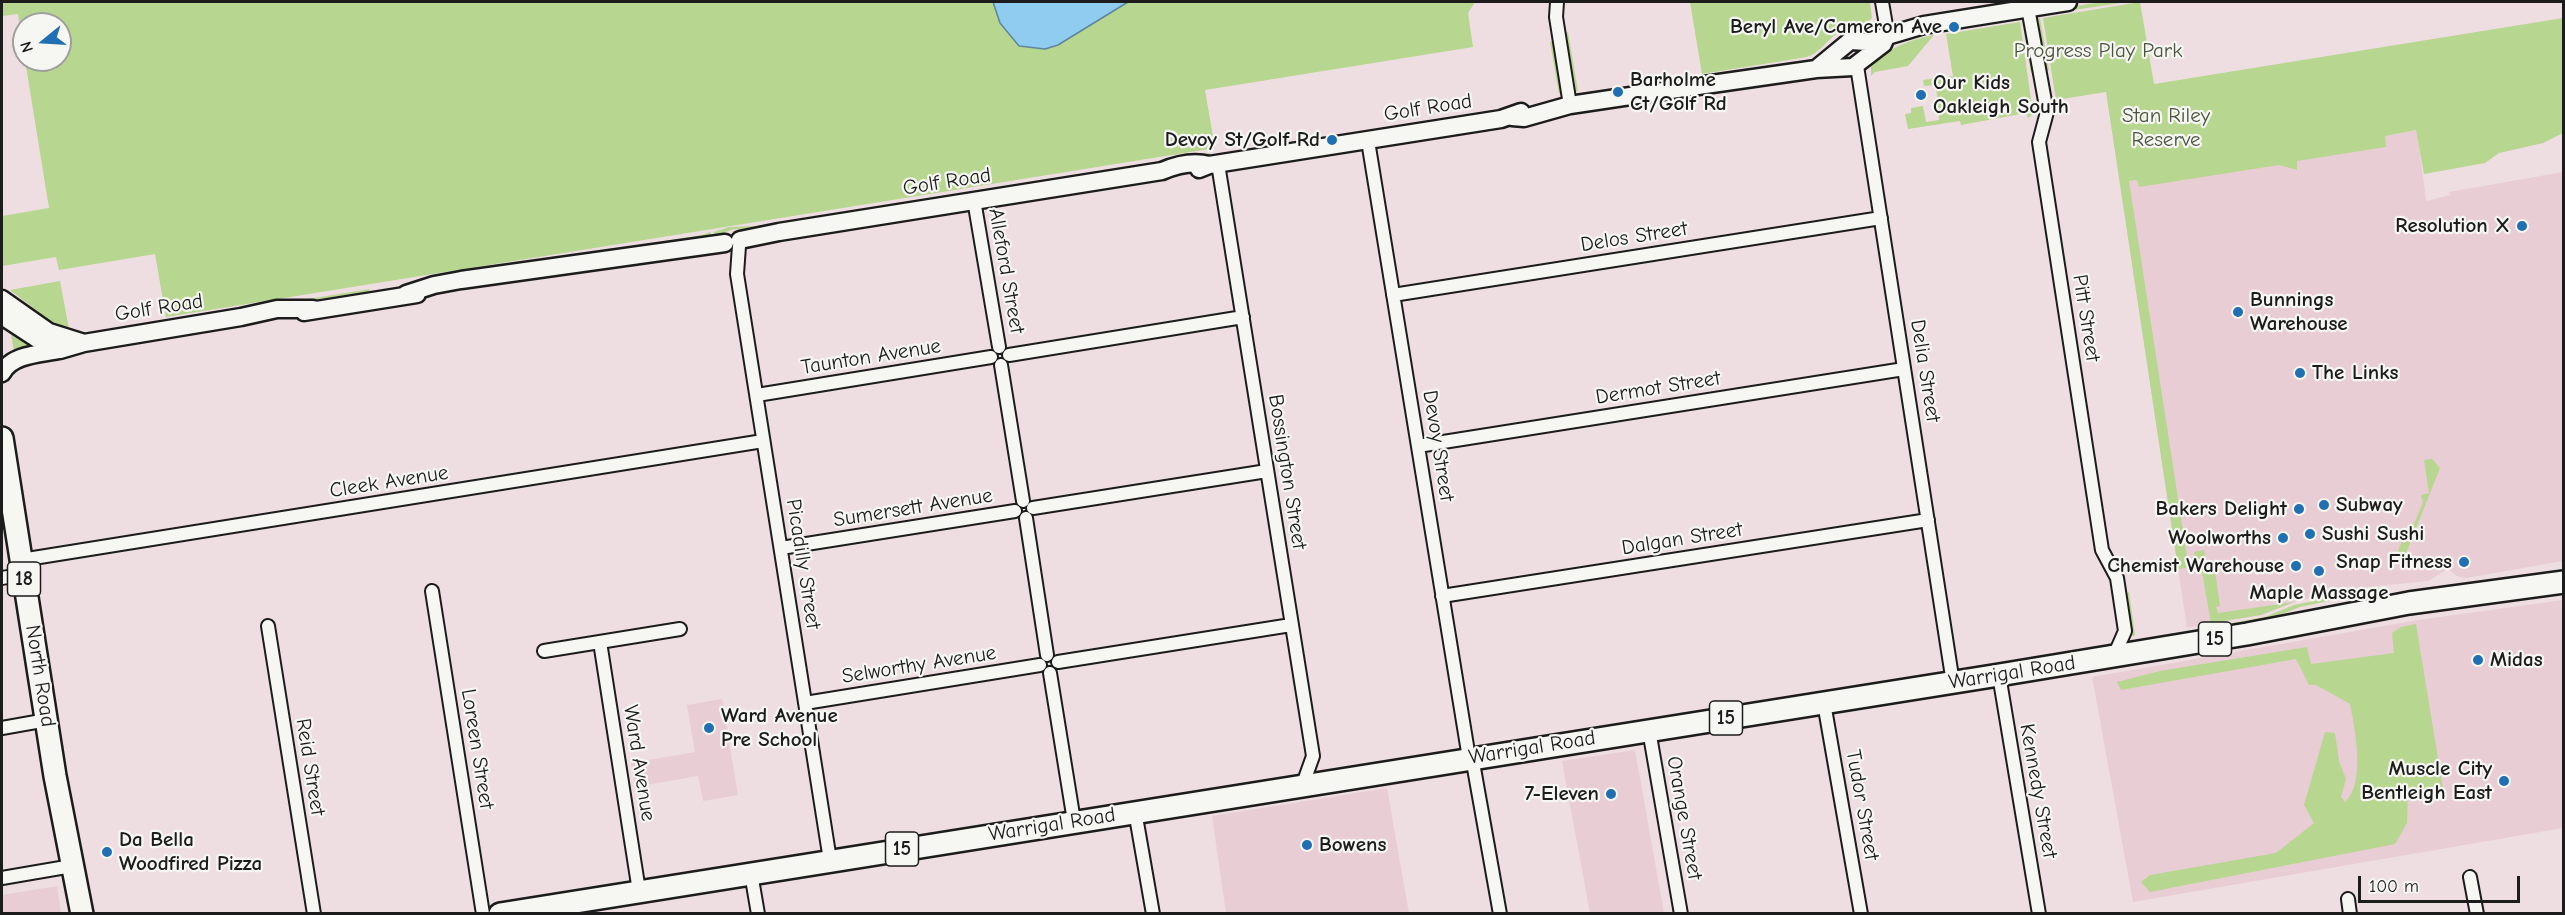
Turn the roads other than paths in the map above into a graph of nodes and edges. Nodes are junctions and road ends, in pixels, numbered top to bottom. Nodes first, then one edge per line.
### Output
1 (1557, 2) edge
2 (1882, 2) edge
3 (2068, 2) edge
4 (2028, 8) junction
5 (1887, 37) junction
6 (1858, 42) junction
7 (1841, 49) junction
8 (1857, 64) junction
9 (1816, 69) junction
10 (1570, 105) junction
11 (1368, 141) junction
12 (1214, 164) junction
13 (974, 200) junction
14 (1881, 218) junction
15 (732, 244) junction
16 (1393, 295) junction
17 (2, 299) edge
18 (2, 316) edge
19 (1243, 317) junction
20 (84, 343) junction
21 (60, 350) junction
22 (1000, 356) junction
23 (1904, 369) junction
24 (2, 373) edge
25 (757, 395) junction
26 (2, 438) edge
27 (763, 441) junction
28 (1418, 446) junction
29 (1267, 471) junction
30 (1024, 510) junction
31 (1928, 520) junction
32 (781, 549) junction
33 (22, 567) junction
34 (2, 578) edge
35 (2564, 582) edge
36 (432, 591) dead end
37 (1442, 596) junction
38 (1291, 625) junction
39 (268, 626) dead end
40 (680, 629) dead end
41 (2125, 631) junction
42 (600, 642) junction
43 (2148, 650) junction
44 (544, 651) dead end
45 (2114, 656) junction
46 (1049, 663) junction
47 (1999, 675) junction
48 (1953, 683) junction
49 (805, 703) junction
50 (1824, 703) junction
51 (47, 720) junction
52 (2, 728) edge
53 (1649, 730) junction
54 (1470, 758) junction
55 (1303, 784) junction
56 (1135, 811) junction
57 (1074, 821) junction
58 (831, 860) junction
59 (72, 866) junction
60 (752, 873) junction
61 (2470, 877) dead end
62 (2, 878) edge
63 (639, 891) junction
64 (2348, 899) dead end
65 (82, 914) edge
66 (314, 914) edge
67 (483, 914) edge
68 (500, 914) edge
69 (758, 914) edge
70 (1153, 914) edge
71 (1500, 914) edge
72 (1681, 914) edge
73 (1861, 914) edge
74 (2039, 914) edge
75 (2350, 914) edge
76 (2477, 914) edge

1 - 10 street
2 - 5 street
3 - 4 street
4 - 5 street
4 - 41 street, Pitt Street
5 - 6 street
5 - 8 street
6 - 7 street
6 - 8 street
7 - 8 street
7 - 9 street
8 - 9 street, Golf Road
8 - 14 street, Delia Street
9 - 10 street, Golf Road
10 - 11 street, Golf Road
11 - 12 street, Golf Road
11 - 16 street, Devoy Street
12 - 13 street, Golf Road
12 - 19 street, Bossington Street
13 - 15 street, Golf Road
13 - 22 street, Alleford Street
14 - 16 street, Delos Street
14 - 23 street, Delia Street
15 - 20 street, Golf Road
15 - 25 street, Picadilly Street
16 - 28 street, Devoy Street
17 - 20 street, Golf Road
18 - 21 street
19 - 22 street, Taunton Avenue
19 - 29 street, Bossington Street
20 - 21 street, Golf Road
21 - 24 street, Golf Road
22 - 25 street, Taunton Avenue
22 - 30 street, Alleford Street
23 - 28 street, Dermot Street
23 - 31 street, Delia Street
25 - 27 street, Picadilly Street
26 - 33 highway, North Road / 18
27 - 32 street, Picadilly Street
27 - 33 street, Cleek Avenue
28 - 37 street, Devoy Street
29 - 30 street, Sumersett Avenue
29 - 38 street, Bossington Street
30 - 32 street, Sumersett Avenue
30 - 46 street, Alleford Street
31 - 37 street, Dalgan Street
31 - 48 street, Delia Street
32 - 49 street, Picadilly Street
33 - 34 street, Cleek Avenue
33 - 51 highway, North Road / 18
35 - 43 highway, Warrigal Road / 15
36 - 67 street, Loreen Street
37 - 54 street, Devoy Street
38 - 46 street, Selworthy Avenue
38 - 55 street, Bossington Street
39 - 66 street, Reid Street
40 - 42 street
41 - 43 street
41 - 45 street
42 - 44 street
42 - 63 street, Ward Avenue
43 - 45 highway, Warrigal Road / 15
45 - 47 highway, Warrigal Road / 15
46 - 49 street, Selworthy Avenue
46 - 57 street, Alleford Street
47 - 48 highway, Warrigal Road / 15
47 - 74 street, Kennedy Street
48 - 50 highway, Warrigal Road / 15
49 - 58 street, Picadilly Street
50 - 53 highway, Warrigal Road / 15
50 - 73 street, Tudor Street
51 - 52 street
51 - 59 highway, North Road / 18
53 - 54 highway, Warrigal Road / 15
53 - 72 street, Orange Street
54 - 55 highway, Warrigal Road / 15
54 - 71 street, Devoy Street
55 - 56 highway, Warrigal Road / 15
56 - 57 highway, Warrigal Road / 15
56 - 70 street
57 - 58 highway, Warrigal Road / 15
58 - 60 highway, Warrigal Road / 15
59 - 62 street
59 - 65 highway, North Road / 18
60 - 63 highway, Warrigal Road / 15
60 - 69 street
61 - 76 street
63 - 68 highway, Warrigal Road / 15
64 - 75 street

